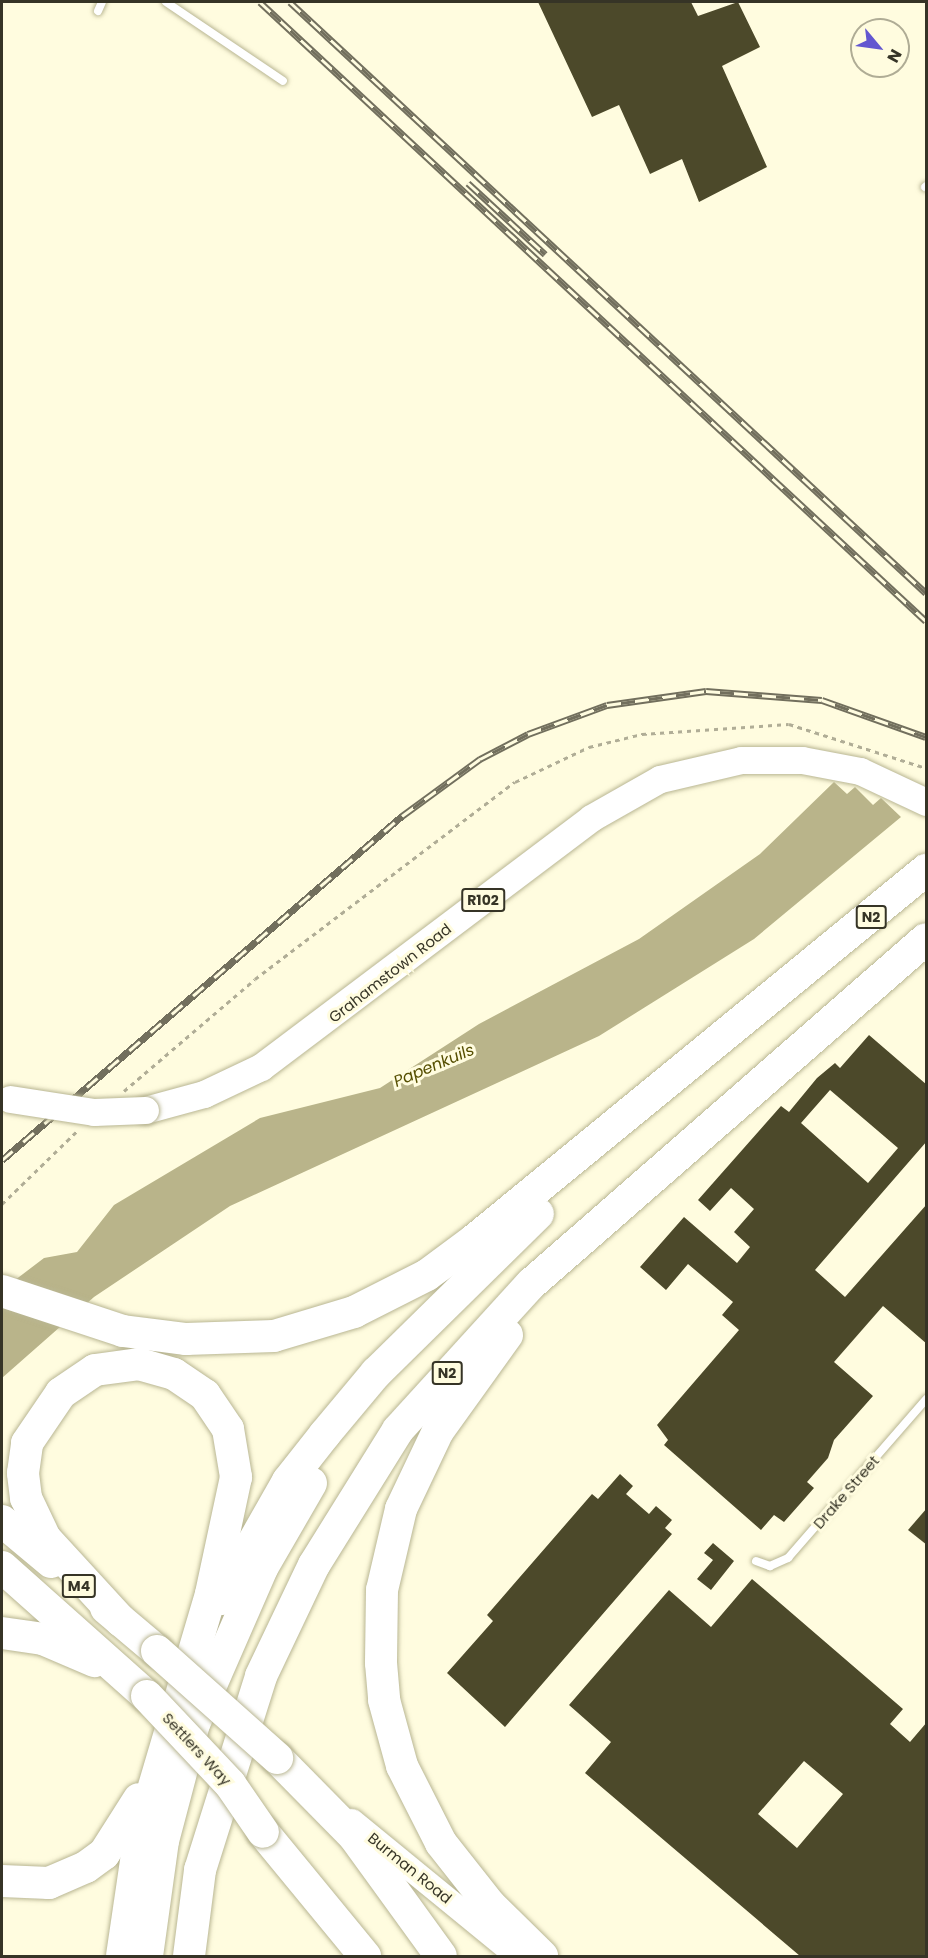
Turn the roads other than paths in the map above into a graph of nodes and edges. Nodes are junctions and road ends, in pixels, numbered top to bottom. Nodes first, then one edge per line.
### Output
1 (102, 2) edge
2 (166, 2) edge
3 (98, 11) dead end
4 (283, 81) dead end
5 (927, 802) edge
6 (927, 870) edge
7 (927, 939) edge
8 (815, 965) junction
9 (6, 1098) edge
10 (675, 1155) junction
11 (2, 1292) edge
12 (429, 1320) junction
13 (927, 1399) edge
14 (2, 1521) edge
15 (756, 1561) dead end
16 (2, 1567) edge
17 (121, 1621) junction
18 (2, 1633) edge
19 (179, 1690) junction
20 (143, 1693) junction
21 (234, 1756) junction
22 (158, 1761) junction
23 (302, 1780) junction
24 (288, 1866) junction
25 (2, 1881) edge
26 (122, 1956) edge
27 (147, 1956) edge
28 (189, 1956) edge
29 (209, 1956) edge
30 (344, 1956) edge
31 (365, 1956) edge
32 (441, 1956) edge
33 (517, 1956) edge
34 (542, 1956) edge

1 - 3 lane
2 - 4 lane
5 - 9 main road, Grahamstown Road / R102, bridge
6 - 8 highway, N2
7 - 10 highway, N2
8 - 11 highway
8 - 12 highway, N2
10 - 21 highway, N2
10 - 34 highway
12 - 19 highway
12 - 27 highway, N2
13 - 15 lane, Drake Street
14 - 17 highway, M4
16 - 20 highway, Settlers Way / M4
17 - 19 highway
17 - 23 highway, M4, bridge
18 - 20 highway
19 - 22 highway
20 - 24 highway, Settlers Way / M4, bridge
21 - 28 highway, N2
21 - 29 highway
22 - 25 highway
22 - 26 highway
23 - 32 highway
23 - 33 main road, Burman Road / M4
24 - 30 highway
24 - 31 highway, Settlers Way / M4

